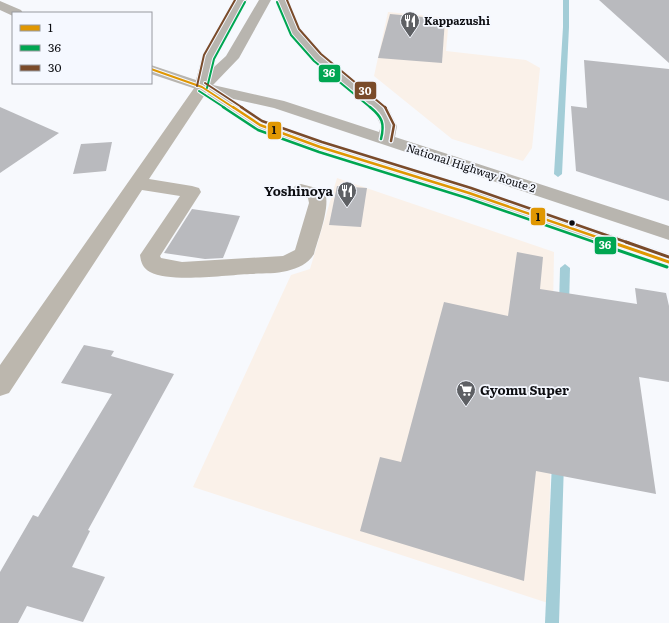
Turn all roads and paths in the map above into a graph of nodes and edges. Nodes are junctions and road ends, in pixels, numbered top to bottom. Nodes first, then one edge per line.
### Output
1 (241, 0) edge
2 (265, 0) edge
3 (282, 0) edge
4 (0, 5) edge
5 (14, 12) edge
6 (152, 69) edge
7 (202, 87) junction
8 (386, 140) junction
9 (137, 182) junction
10 (301, 190) dead end
11 (669, 233) edge
12 (669, 262) edge
13 (0, 385) edge

1 - 7 highway
2 - 7 highway
3 - 8 highway
4 - 5 highway
6 - 7 highway, National Highway Route 2
7 - 8 highway, National Highway Route 2
7 - 9 street
7 - 12 highway, National Highway Route 2
8 - 11 highway, National Highway Route 2
9 - 10 street
9 - 13 street

